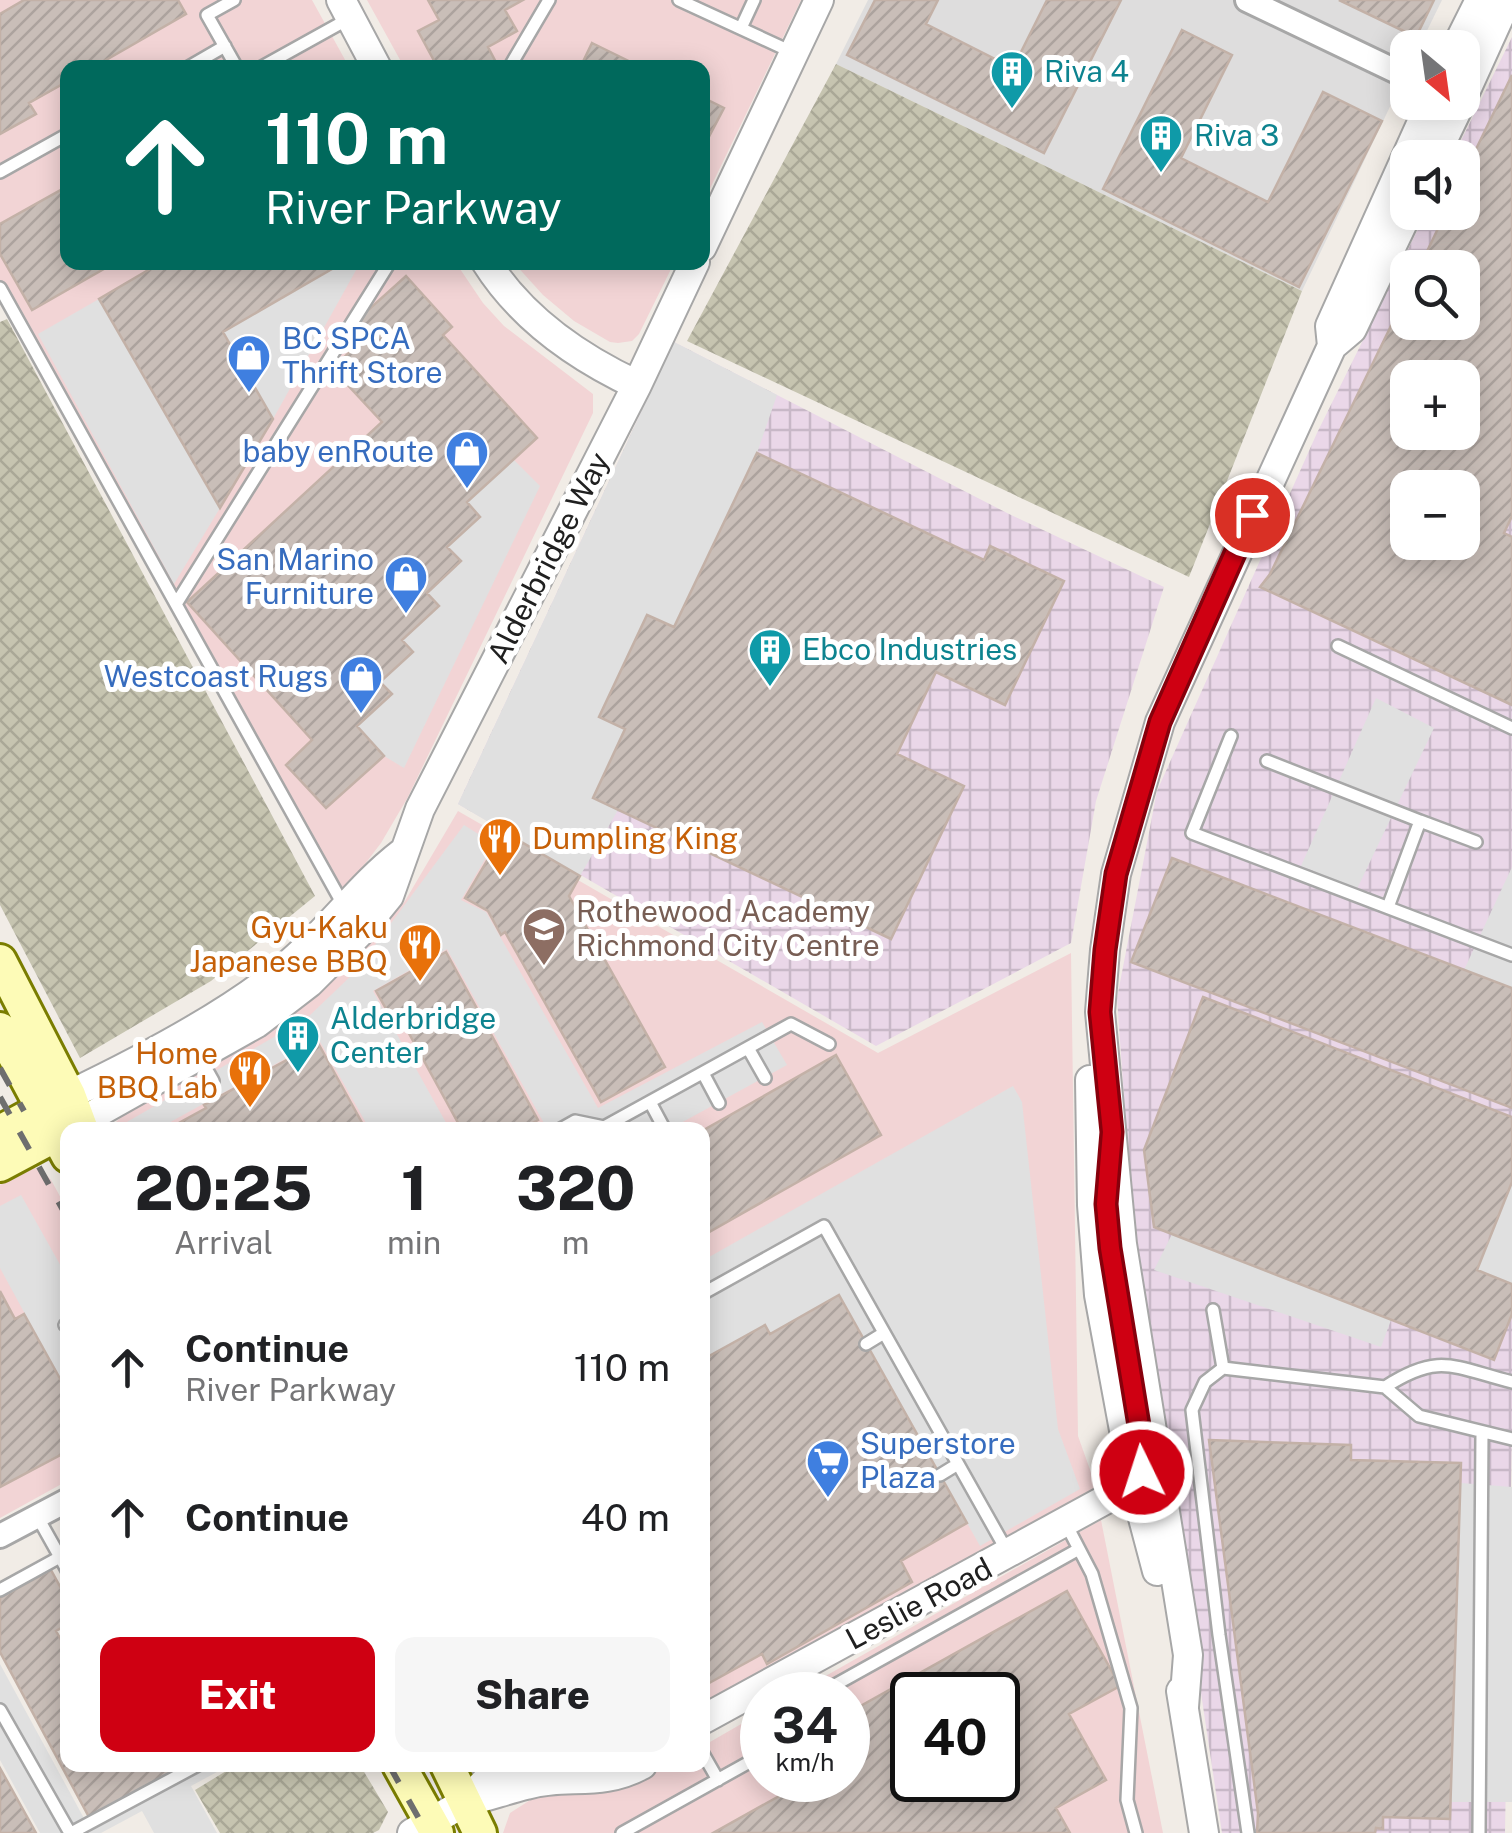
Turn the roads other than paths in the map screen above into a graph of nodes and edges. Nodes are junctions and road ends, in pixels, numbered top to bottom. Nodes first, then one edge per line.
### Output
1 (234, 0) edge
2 (549, 0) edge
3 (679, 0) edge
4 (754, 0) edge
5 (819, 0) edge
6 (1248, 0) edge
7 (1480, 0) edge
8 (1507, 0) edge
9 (345, 9) edge
10 (741, 28) junction
11 (1465, 30) edge
12 (225, 46) junction
13 (794, 53) junction
14 (200, 60) edge
15 (233, 60) edge
16 (272, 60) edge
17 (374, 60) edge
18 (514, 60) edge
19 (1480, 61) edge
20 (1390, 67) edge
21 (1422, 120) edge
22 (60, 138) edge
23 (0, 172) edge
24 (710, 230) edge
25 (1399, 230) edge
26 (385, 270) edge
27 (492, 270) edge
28 (691, 270) edge
29 (0, 288) edge
30 (1332, 346) junction
31 (638, 384) junction
32 (176, 604) junction
33 (1338, 646) dead end
34 (1512, 728) edge
35 (1232, 736) dead end
36 (1266, 761) dead end
37 (1420, 821) junction
38 (1476, 842) dead end
39 (402, 853) junction
40 (1388, 907) junction
41 (345, 908) junction
42 (359, 934) junction
43 (1512, 954) edge
44 (0, 961) edge
45 (1100, 1012) junction
46 (0, 1030) edge
47 (829, 1044) dead end
48 (748, 1048) junction
49 (702, 1073) junction
50 (765, 1078) dead end
51 (650, 1102) junction
52 (719, 1103) dead end
53 (64, 1122) edge
54 (65, 1122) edge
55 (70, 1122) edge
56 (73, 1122) edge
57 (615, 1122) edge
58 (661, 1122) edge
59 (60, 1126) edge
60 (60, 1129) edge
61 (0, 1132) edge
62 (1112, 1132) junction
63 (0, 1166) edge
64 (710, 1290) edge
65 (1213, 1310) dead end
66 (884, 1333) junction
67 (866, 1344) dead end
68 (1223, 1368) junction
69 (1512, 1382) edge
70 (1385, 1388) junction
71 (1482, 1433) junction
72 (1512, 1440) edge
73 (958, 1464) junction
74 (940, 1474) dead end
75 (1134, 1484) junction
76 (60, 1504) edge
77 (37, 1516) junction
78 (1066, 1524) junction
79 (0, 1536) edge
80 (60, 1549) edge
81 (1079, 1549) junction
82 (1009, 1554) junction
83 (60, 1557) edge
84 (0, 1590) edge
85 (858, 1672) edge
86 (1184, 1707) junction
87 (0, 1710) edge
88 (710, 1715) edge
89 (710, 1766) edge
90 (740, 1768) edge
91 (185, 1772) edge
92 (402, 1772) edge
93 (450, 1772) edge
94 (505, 1772) edge
95 (622, 1772) edge
96 (718, 1780) junction
97 (465, 1802) junction
98 (427, 1830) edge
99 (71, 1833) edge
100 (480, 1833) edge
101 (622, 1833) edge
102 (1136, 1833) edge
103 (1204, 1833) edge
104 (1248, 1833) edge
105 (1480, 1833) edge

1 - 12 lane
2 - 18 lane
3 - 10 lane
4 - 10 lane
5 - 13 street
6 - 20 street
7 - 11 street
8 - 19 street
9 - 16 lane
9 - 17 street
10 - 13 lane
12 - 14 lane
12 - 15 lane
13 - 24 street
21 - 30 street
22 - 23 lane
25 - 30 street
26 - 32 lane
27 - 31 street
28 - 31 street, Alderbridge Way
29 - 32 lane
30 - 45 street
31 - 39 street, Alderbridge Way
32 - 41 lane
33 - 34 lane
35 - 40 lane
36 - 37 lane
37 - 38 lane
37 - 40 lane
39 - 41 street, Alderbridge Way
39 - 42 street, Alderbridge Way
40 - 43 lane
41 - 42 lane
41 - 55 street, Alderbridge Way
42 - 56 street, Alderbridge Way
44 - 54 main road
45 - 62 street
45 - 75 street
46 - 53 main road
47 - 48 lane
48 - 49 lane
48 - 50 lane
49 - 51 lane
49 - 52 lane
51 - 57 lane
51 - 58 lane
59 - 61 main road, Alderbridge Way
60 - 63 main road, Alderbridge Way
62 - 75 street
62 - 86 street
64 - 66 lane
65 - 68 lane
66 - 67 lane
66 - 73 lane
68 - 70 lane
68 - 104 lane
69 - 70 lane
70 - 71 lane
71 - 72 lane
71 - 105 lane
73 - 74 lane
73 - 82 lane
75 - 78 street, Leslie Road
75 - 86 street
76 - 77 street
77 - 79 street
77 - 80 lane
78 - 81 lane
78 - 82 street, Leslie Road
81 - 85 lane
81 - 102 lane
82 - 88 street, Leslie Road
83 - 84 lane
86 - 103 street
87 - 99 lane
89 - 96 lane
90 - 96 lane
91 - 99 lane
92 - 98 main road
93 - 97 main road
94 - 97 street
95 - 97 street
96 - 101 lane
97 - 98 street
97 - 100 main road

